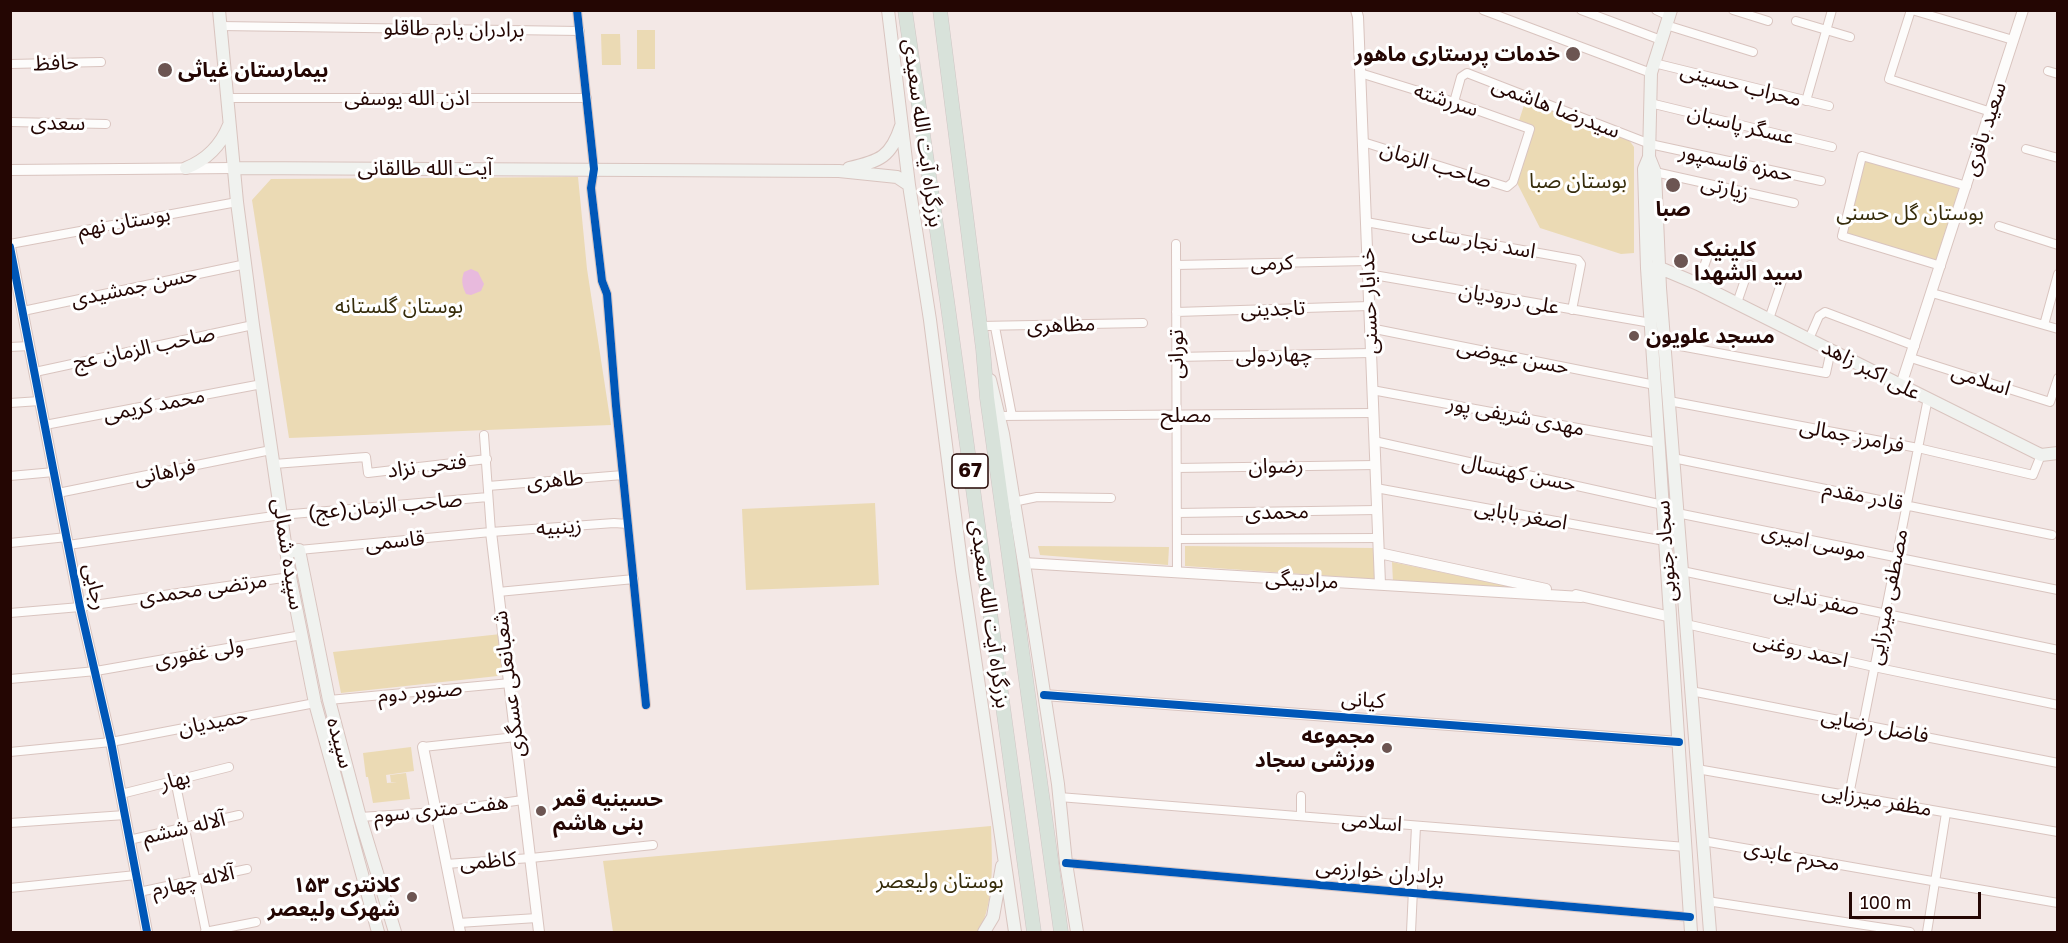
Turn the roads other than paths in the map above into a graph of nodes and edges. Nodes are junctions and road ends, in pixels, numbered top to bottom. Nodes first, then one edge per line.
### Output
1 (219, 10) edge
2 (577, 10) edge
3 (888, 10) edge
4 (905, 10) edge
5 (940, 10) edge
6 (1483, 10) edge
7 (1581, 10) edge
8 (1656, 10) edge
9 (1733, 10) edge
10 (1832, 10) edge
11 (1911, 10) edge
12 (2023, 10) edge
13 (1358, 13) edge
14 (1669, 17) edge
15 (1768, 21) dead end
16 (1796, 21) dead end
17 (220, 26) junction
18 (1827, 30) junction
19 (580, 31) junction
20 (1850, 37) dead end
21 (1661, 40) junction
22 (2013, 40) junction
23 (1753, 52) dead end
24 (101, 62) dead end
25 (10, 64) edge
26 (1653, 68) junction
27 (2048, 71) dead end
28 (1360, 73) junction
29 (2058, 74) edge
30 (228, 98) junction
31 (587, 98) junction
32 (1806, 101) junction
33 (1454, 102) junction
34 (1650, 103) junction
35 (1829, 106) dead end
36 (1990, 112) junction
37 (230, 121) junction
38 (10, 122) edge
39 (902, 122) junction
40 (106, 124) dead end
41 (1363, 142) junction
42 (1650, 144) junction
43 (1832, 147) dead end
44 (2026, 149) dead end
45 (2058, 158) edge
46 (1650, 166) junction
47 (186, 168) junction
48 (234, 168) junction
49 (594, 169) junction
50 (10, 170) edge
51 (840, 171) junction
52 (1821, 181) dead end
53 (909, 184) junction
54 (1510, 186) joint
55 (1967, 186) junction
56 (237, 202) junction
57 (1794, 203) dead end
58 (1366, 222) junction
59 (1999, 226) dead end
60 (1176, 244) dead end
61 (2058, 244) edge
62 (10, 245) edge
63 (1708, 255) dead end
64 (1367, 261) junction
65 (246, 264) junction
66 (1176, 265) junction
67 (1750, 265) dead end
68 (1941, 266) junction
69 (1654, 268) junction
70 (1368, 274) junction
71 (2058, 274) edge
72 (1783, 278) dead end
73 (1686, 279) junction
74 (14, 280) edge
75 (1698, 284) junction
76 (1932, 292) junction
77 (1661, 294) junction
78 (1737, 303) junction
79 (1369, 306) junction
80 (1572, 310) junction
81 (23, 311) junction
82 (1176, 312) junction
83 (1769, 319) junction
84 (1143, 323) dead end
85 (1651, 323) junction
86 (253, 325) junction
87 (2044, 325) junction
88 (979, 326) junction
89 (995, 327) junction
90 (1370, 328) junction
91 (2058, 329) edge
92 (1809, 339) junction
93 (1664, 343) junction
94 (30, 346) junction
95 (1915, 346) junction
96 (10, 347) edge
97 (983, 349) junction
98 (1831, 350) junction
99 (1371, 353) junction
100 (1176, 357) junction
101 (1911, 358) junction
102 (35, 372) junction
103 (2058, 378) edge
104 (262, 384) junction
105 (1655, 385) junction
106 (1902, 385) junction
107 (1372, 390) junction
108 (1928, 398) junction
109 (40, 400) junction
110 (1669, 401) junction
111 (10, 403) edge
112 (1373, 413) junction
113 (1176, 415) junction
114 (1005, 416) junction
115 (45, 425) junction
116 (484, 435) dead end
117 (1374, 441) junction
118 (1659, 443) junction
119 (1918, 448) junction
120 (271, 450) junction
121 (2058, 453) edge
122 (2041, 455) junction
123 (1660, 458) junction
124 (1673, 458) junction
125 (487, 459) junction
126 (274, 464) junction
127 (1375, 465) junction
128 (1177, 468) junction
129 (54, 472) junction
130 (623, 475) junction
131 (10, 476) edge
132 (488, 486) junction
133 (1376, 488) junction
134 (58, 493) junction
135 (488, 496) junction
136 (1111, 498) dead end
137 (1013, 502) junction
138 (1663, 505) junction
139 (1907, 505) junction
140 (1377, 510) junction
141 (1177, 513) junction
142 (1677, 513) junction
143 (281, 515) junction
144 (628, 524) junction
145 (491, 532) junction
146 (2052, 535) dead end
147 (1378, 538) junction
148 (1177, 539) junction
149 (68, 541) junction
150 (1665, 541) junction
151 (10, 543) edge
152 (293, 551) junction
153 (1379, 553) junction
154 (1896, 559) junction
155 (1024, 563) junction
156 (1177, 572) junction
157 (1667, 572) junction
158 (1682, 572) junction
159 (290, 577) junction
160 (633, 579) junction
161 (1380, 584) junction
162 (2058, 590) edge
163 (498, 592) junction
164 (1581, 597) junction
165 (80, 607) junction
166 (10, 614) edge
167 (1885, 615) junction
168 (1671, 617) junction
169 (1686, 624) junction
170 (302, 635) junction
171 (2058, 650) edge
172 (1874, 667) junction
173 (96, 671) junction
174 (10, 679) edge
175 (510, 683) junction
176 (1691, 691) junction
177 (1044, 694) junction
178 (329, 700) junction
179 (315, 703) junction
180 (646, 705) dead end
181 (2058, 705) edge
182 (1863, 724) junction
183 (516, 736) junction
184 (111, 742) junction
185 (1679, 742) junction
186 (423, 747) joint
187 (10, 752) edge
188 (344, 756) junction
189 (330, 759) junction
190 (2058, 763) edge
191 (229, 767) dead end
192 (1697, 769) junction
193 (175, 780) junction
194 (121, 794) junction
195 (1849, 795) junction
196 (1301, 796) dead end
197 (1059, 797) junction
198 (523, 800) junction
199 (436, 812) junction
200 (1946, 813) junction
201 (125, 815) junction
202 (238, 815) dead end
203 (1301, 816) junction
204 (360, 817) junction
205 (10, 823) edge
206 (1416, 826) junction
207 (184, 827) junction
208 (2058, 832) edge
209 (129, 840) junction
210 (1703, 841) junction
211 (652, 845) dead end
212 (1686, 847) junction
213 (370, 850) junction
214 (356, 853) junction
215 (1004, 856) junction
216 (531, 858) junction
217 (1066, 863) junction
218 (446, 864) junction
219 (247, 869) dead end
220 (136, 875) junction
221 (1935, 880) junction
222 (195, 881) junction
223 (10, 888) edge
224 (139, 892) junction
225 (1412, 893) junction
226 (1707, 901) junction
227 (2058, 903) edge
228 (1074, 908) junction
229 (1690, 917) junction
230 (537, 918) junction
231 (256, 922) dead end
232 (459, 928) edge
233 (147, 933) edge
234 (205, 933) edge
235 (378, 933) edge
236 (395, 933) edge
237 (539, 933) edge
238 (984, 933) edge
239 (1015, 933) edge
240 (1034, 933) edge
241 (1061, 933) edge
242 (1077, 933) edge
243 (1085, 933) edge
244 (1410, 933) edge
245 (1691, 933) edge
246 (1710, 933) edge
247 (1910, 933) edge
248 (1927, 933) edge

1 - 17 main road, سپیده شمالی
2 - 19 street
3 - 39 main road, بزرگراه آیت الله سعیدی
4 - 240 highway, بزرگراه آیت الله سعیدی / 67
5 - 88 highway, بزرگراه آیت الله سعیدی / 67
6 - 26 street, محراب حسینی
7 - 21 street
8 - 14 street
9 - 15 street
10 - 18 street
11 - 22 street
11 - 36 street
12 - 22 street, سعید باقری
13 - 28 street, خدایار حسنی
14 - 21 main road, سجاد جنوبی
14 - 23 street
16 - 18 street
17 - 19 street, برادران یارم طاقلو
17 - 30 main road, سپیده شمالی
18 - 20 street
18 - 32 street
19 - 31 street
21 - 26 main road, سجاد جنوبی
22 - 36 street, سعید باقری
24 - 25 street, حافظ
26 - 32 street, محراب حسینی
26 - 34 main road, سجاد جنوبی
27 - 29 street
28 - 33 street, سررشته
28 - 41 street, خدایار حسنی
30 - 31 street, اذن الله یوسفی
30 - 37 main road, سپیده شمالی
31 - 49 street
32 - 35 street, محراب حسینی
33 - 42 street, سیدرضا هاشمی
33 - 54 street, سررشته
34 - 42 main road, سجاد جنوبی
34 - 43 street, عسگر پاسبان
36 - 55 street, سعید باقری
37 - 47 main road
37 - 48 main road, سپیده شمالی
38 - 40 street, سعدی
39 - 51 main road, آیت الله طالقانی
39 - 53 main road, بزرگراه آیت الله سعیدی
41 - 54 street, صاحب الزمان
41 - 58 street, خدایار حسنی
42 - 46 main road, سجاد جنوبی
42 - 52 street, حمزه قاسمپور
44 - 45 street
46 - 57 street, زیارتی
46 - 69 main road, سجاد جنوبی
47 - 48 street, آیت الله طالقانی
47 - 50 street, آیت الله طالقانی
48 - 49 main road, آیت الله طالقانی
48 - 56 main road, سپیده شمالی
49 - 51 main road, آیت الله طالقانی
49 - 130 street
51 - 53 main road, آیت الله طالقانی
53 - 215 main road, بزرگراه آیت الله سعیدی
55 - 68 street, سعید باقری
55 - 68 street
56 - 62 street, بوستان نهم
56 - 65 main road, سپیده شمالی
58 - 64 street, خدایار حسنی
58 - 80 street, اسد نجار ساعی
59 - 61 street
60 - 66 street, تورانی
62 - 74 street, رجایی
63 - 75 street
64 - 66 street, کرمی
64 - 70 street, خدایار حسنی
65 - 81 street, حسن جمشیدی
65 - 86 main road, سپیده شمالی
66 - 82 street, تورانی
67 - 78 street
68 - 76 street, سعید باقری
69 - 73 main road, علی اکبر زاهد
69 - 77 main road, سجاد جنوبی
69 - 85 main road, سجاد جنوبی
70 - 79 street, خدایار حسنی
70 - 80 street, علی درودیان
71 - 87 street
72 - 83 street
73 - 75 main road, علی اکبر زاهد
73 - 77 main road
74 - 81 street, رجایی
75 - 78 main road, علی اکبر زاهد
76 - 87 street
76 - 95 street, سعید باقری
77 - 93 main road, سجاد جنوبی
78 - 83 main road, علی اکبر زاهد
79 - 82 street, تاجدینی
79 - 90 street, خدایار حسنی
80 - 85 street, علی درودیان
81 - 94 street, رجایی
82 - 100 street, تورانی
83 - 92 main road, علی اکبر زاهد
84 - 89 street, مظاهری
85 - 105 main road, سجاد جنوبی
86 - 102 street, صاحب الزمان عج
86 - 104 main road, سپیده شمالی
87 - 91 street
88 - 89 street, مظاهری
88 - 97 highway, بزرگراه آیت الله سعیدی / 67
89 - 114 street
90 - 99 street, خدایار حسنی
90 - 105 street, حسن عیوضی
92 - 95 street
92 - 98 main road, علی اکبر زاهد
93 - 98 street
93 - 110 main road, سجاد جنوبی
94 - 96 street
94 - 102 street, رجایی
95 - 101 street, سعید باقری
97 - 114 main road
97 - 241 highway, بزرگراه آیت الله سعیدی / 67
98 - 106 main road, علی اکبر زاهد
99 - 100 street, چهاردولی
99 - 107 street, خدایار حسنی
100 - 113 street, تورانی
101 - 103 street, اسلامی
101 - 106 street, سعید باقری
102 - 109 street, رجایی
104 - 115 street, محمد کریمی
104 - 120 main road, سپیده شمالی
105 - 118 main road, سجاد جنوبی
106 - 108 main road, علی اکبر زاهد
107 - 112 street, خدایار حسنی
107 - 118 street, مهدی شریفی پور
108 - 119 street, مصطفی میرزایی
108 - 122 main road, علی اکبر زاهد
109 - 111 street
109 - 115 street, رجایی
110 - 119 street, فرامرز جمالی
110 - 124 main road, سجاد جنوبی
112 - 113 street, مصلح
112 - 117 street, خدایار حسنی
113 - 114 street, مصلح
113 - 128 street, تورانی
114 - 137 main road
115 - 129 street, رجایی
116 - 125 street, شعبانعلی عسگری
117 - 127 street, خدایار حسنی
117 - 138 street, حسن کهنسال
118 - 123 main road, سجاد جنوبی
119 - 122 street, فرامرز جمالی
119 - 139 street, مصطفی میرزایی
120 - 126 main road, سپیده شمالی
120 - 134 street, فراهانی
121 - 122 main road
123 - 124 main road
123 - 138 main road, سجاد جنوبی
124 - 139 street, قادر مقدم
124 - 142 main road, سجاد جنوبی
125 - 126 street, فتحی نزاد
125 - 132 street, شعبانعلی عسگری
126 - 143 main road, سپیده شمالی
127 - 128 street, رضوان
127 - 133 street, خدایار حسنی
128 - 141 street, تورانی
129 - 131 street
129 - 134 street, رجایی
130 - 132 street, طاهری
130 - 144 street
132 - 135 street, شعبانعلی عسگری
133 - 140 street, خدایار حسنی
133 - 150 street, اصغر بابایی
134 - 149 street, رجایی
135 - 143 street, صاحب الزمان(عج)
135 - 145 street, شعبانعلی عسگری
136 - 137 street
137 - 155 main road
138 - 150 main road, سجاد جنوبی
139 - 146 street, قادر مقدم
139 - 154 street, مصطفی میرزایی
140 - 141 street, محمدی
140 - 147 street, خدایار حسنی
141 - 148 street, تورانی
142 - 154 street, موسی امیری
142 - 158 main road, سجاد جنوبی
143 - 149 street, صاحب الزمان(عج)
143 - 152 main road, سپیده شمالی
144 - 145 street, زینبیه
144 - 160 street
145 - 152 street, قاسمی
145 - 163 street, شعبانعلی عسگری
147 - 148 street, مرادبیگی
147 - 153 street, خدایار حسنی
148 - 156 street, تورانی
149 - 151 street, صاحب الزمان(عج)
149 - 165 street, رجایی
150 - 157 main road, سجاد جنوبی
152 - 159 main road, سپیده شمالی
152 - 178 main road, سپیده
153 - 161 street, خدایار حسنی
153 - 164 street, مرادبیگی
154 - 162 street, موسی امیری
154 - 167 street, مصطفی میرزایی
155 - 156 street, مرادبیگی
155 - 177 main road
156 - 161 street, مرادبیگی
157 - 158 main road
157 - 168 main road, سجاد جنوبی
158 - 167 street, صفر ندایی
158 - 169 main road, سجاد جنوبی
159 - 165 street, مرتضی محمدی
159 - 170 main road, سپیده شمالی
160 - 163 street
160 - 180 street
161 - 164 street, مرادبیگی
163 - 175 street, شعبانعلی عسگری
164 - 168 street, مرادبیگی
165 - 166 street, مرتضی محمدی
165 - 173 street, رجایی
167 - 171 street, صفر ندایی
167 - 172 street, مصطفی میرزایی
168 - 169 main road
168 - 185 main road, سجاد جنوبی
169 - 172 street, احمد روغنی
169 - 176 main road, سجاد جنوبی
170 - 173 street, ولی غفوری
170 - 179 main road, سپیده شمالی
172 - 181 street, احمد روغنی
172 - 182 street, مصطفی میرزایی
173 - 174 street, ولی غفوری
173 - 184 street, رجایی
175 - 178 street, صنوبر دوم
175 - 183 street, شعبانعلی عسگری
176 - 182 street, فاضل رضایی
176 - 192 main road, سجاد جنوبی
177 - 185 street, کیانی
177 - 197 main road
178 - 188 main road, سپیده
179 - 184 street, حمیدیان
179 - 189 main road, سپیده شمالی
182 - 190 street, فاضل رضایی
182 - 195 street, مصطفی میرزایی
183 - 186 street
183 - 198 street, شعبانعلی عسگری
184 - 187 street, حمیدیان
184 - 194 street, رجایی
185 - 212 main road, سجاد جنوبی
186 - 199 street
188 - 189 main road
188 - 204 main road, سپیده
189 - 214 main road, سپیده شمالی
191 - 193 street, بهار
192 - 195 street, مظفر میرزایی
192 - 210 main road, سجاد جنوبی
193 - 194 street, بهار
193 - 207 street
194 - 201 street, رجایی
195 - 200 street, مظفر میرزایی
196 - 203 street
197 - 203 street, اسلامی
197 - 217 main road
198 - 199 street, هفت متری سوم
198 - 216 street, شعبانعلی عسگری
199 - 204 street, هفت متری سوم
199 - 218 street
200 - 208 street, مظفر میرزایی
200 - 221 street
201 - 205 street
201 - 209 street, رجایی
202 - 207 street, آلاله ششم
203 - 206 street, اسلامی
204 - 213 main road, سپیده
206 - 212 street, اسلامی
206 - 225 street
207 - 209 street, آلاله ششم
207 - 222 street
209 - 220 street, رجایی
210 - 221 street, محرم عابدی
210 - 226 main road, سجاد جنوبی
211 - 216 street, کاظمی
212 - 229 main road, سجاد جنوبی
213 - 214 main road
213 - 236 main road, سپیده
214 - 235 main road, سپیده شمالی
215 - 238 main road
215 - 239 main road, بزرگراه آیت الله سعیدی
216 - 218 street, کاظمی
216 - 230 street, شعبانعلی عسگری
217 - 225 street, برادران خوارزمی
217 - 228 main road
218 - 232 street
219 - 222 street, آلاله چهارم
220 - 223 street
220 - 224 street, رجایی
221 - 227 street, محرم عابدی
221 - 248 street
222 - 224 street, آلاله چهارم
222 - 234 street
224 - 233 street, رجایی
225 - 229 street, برادران خوارزمی
225 - 244 street
226 - 246 main road, سجاد جنوبی
226 - 247 street
228 - 242 main road
228 - 243 main road
229 - 245 main road, سجاد جنوبی
230 - 232 street
230 - 237 street, شعبانعلی عسگری
231 - 234 street

